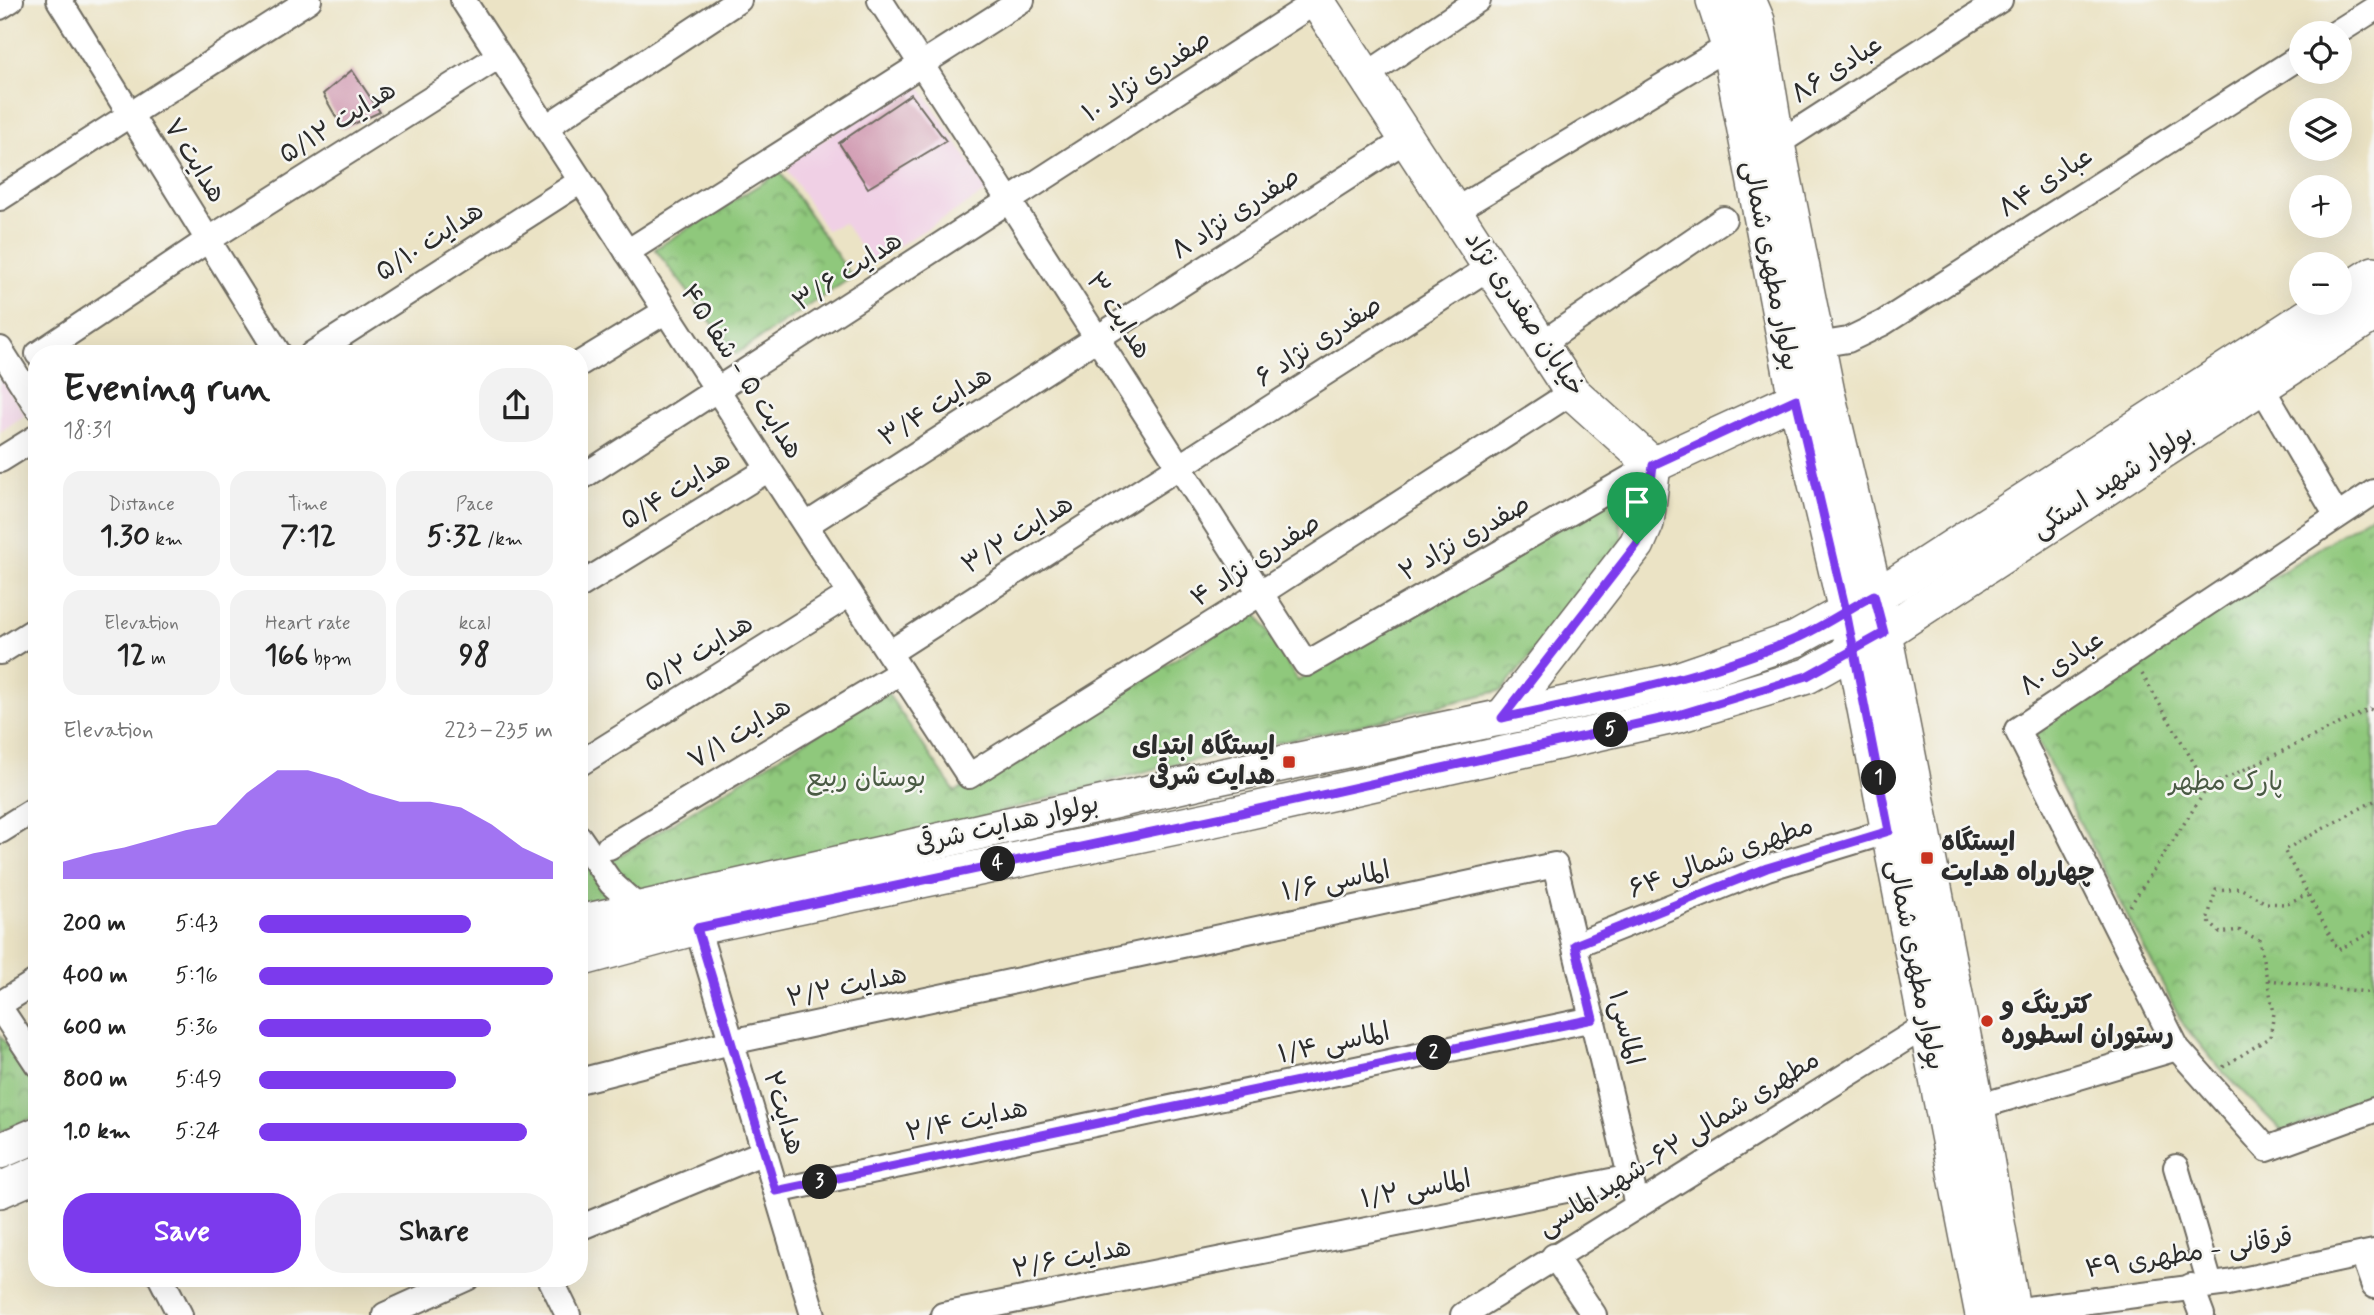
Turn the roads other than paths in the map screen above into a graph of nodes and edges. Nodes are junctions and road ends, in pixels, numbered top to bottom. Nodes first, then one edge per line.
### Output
1 (11, 0) edge
2 (59, 0) edge
3 (309, 0) edge
4 (463, 0) edge
5 (738, 0) edge
6 (880, 0) edge
7 (1022, 0) edge
8 (1478, 0) edge
9 (1714, 0) edge
10 (1748, 0) edge
11 (2000, 0) edge
12 (1316, 1) edge
13 (0, 7) edge
14 (2374, 9) edge
15 (2352, 23) edge
16 (1729, 46) junction
17 (499, 56) junction
18 (2289, 64) edge
19 (922, 65) junction
20 (1365, 76) junction
21 (131, 115) junction
22 (546, 127) junction
23 (1407, 139) junction
24 (1777, 144) junction
25 (581, 181) junction
26 (0, 198) edge
27 (1010, 202) junction
28 (1454, 211) junction
29 (1724, 219) dead end
30 (208, 240) junction
31 (627, 252) junction
32 (1490, 267) junction
33 (2374, 274) edge
34 (2352, 288) edge
35 (666, 311) junction
36 (2374, 313) edge
37 (2310, 315) edge
38 (1098, 339) junction
39 (1541, 344) junction
40 (50, 345) edge
41 (273, 345) edge
42 (326, 345) edge
43 (1817, 345) junction
44 (0, 349) edge
45 (588, 359) edge
46 (28, 360) edge
47 (13, 370) junction
48 (2260, 386) junction
49 (718, 391) junction
50 (1572, 392) junction
51 (28, 393) edge
52 (1811, 396) junction
53 (28, 442) edge
54 (0, 460) edge
55 (1653, 465) junction
56 (1180, 467) junction
57 (769, 469) junction
58 (588, 473) edge
59 (2374, 492) edge
60 (2337, 516) junction
61 (806, 525) junction
62 (588, 580) edge
63 (1261, 593) junction
64 (850, 594) junction
65 (1860, 603) junction
66 (1884, 633) junction
67 (28, 635) edge
68 (0, 652) edge
69 (1854, 653) junction
70 (895, 662) junction
71 (1306, 664) joint
72 (1502, 718) junction
73 (588, 758) edge
74 (970, 776) joint
75 (28, 814) edge
76 (0, 831) edge
77 (1889, 831) junction
78 (593, 847) edge
79 (1555, 865) joint
80 (639, 908) junction
81 (588, 918) edge
82 (588, 921) edge
83 (697, 928) junction
84 (1575, 945) junction
85 (1129, 956) joint
86 (588, 957) edge
87 (28, 987) edge
88 (0, 1006) edge
89 (1593, 1019) junction
90 (1927, 1025) junction
91 (731, 1042) junction
92 (2177, 1048) junction
93 (28, 1050) edge
94 (588, 1080) edge
95 (1977, 1107) junction
96 (1169, 1109) joint
97 (2374, 1110) edge
98 (28, 1139) edge
99 (0, 1151) edge
100 (764, 1152) junction
101 (2176, 1167) dead end
102 (1631, 1177) junction
103 (28, 1178) edge
104 (0, 1190) edge
105 (776, 1191) junction
106 (1637, 1205) junction
107 (588, 1224) edge
108 (2368, 1253) edge
109 (1554, 1256) junction
110 (1213, 1261) joint
111 (2200, 1285) junction
112 (2374, 1286) edge
113 (166, 1287) edge
114 (447, 1287) edge
115 (554, 1287) edge
116 (1994, 1314) edge
117 (180, 1315) edge
118 (385, 1315) edge
119 (568, 1315) edge
120 (813, 1315) edge
121 (943, 1315) edge
122 (1463, 1315) edge
123 (1594, 1315) edge
124 (2202, 1315) edge

1 - 13 street
2 - 21 street, هدایت ۷
3 - 21 street
4 - 17 street, هدایت ۵ - شفا ۴۵
5 - 22 street
6 - 19 street, هدایت ۳
7 - 19 street
8 - 20 street
9 - 16 main road, بولوار مطهری شمالی
10 - 24 main road, بولوار مطهری شمالی
11 - 24 street, عبادی ۸۶
12 - 20 main road, خیابان صفدری نژاد
12 - 27 street, صفدری نژاد ۱۰
14 - 15 street
16 - 28 street
16 - 52 main road, بولوار مطهری شمالی
17 - 22 street, هدایت ۵ - شفا ۴۵
17 - 30 street, هدایت ۵/۱۲
18 - 43 street, عبادی ۸۴
19 - 27 street, هدایت ۳
19 - 31 street
20 - 23 main road, خیابان صفدری نژاد
21 - 26 street
21 - 30 street, هدایت ۷
22 - 25 street, هدایت ۵ - شفا ۴۵
23 - 28 main road, خیابان صفدری نژاد
23 - 38 street, صفدری نژاد ۸
24 - 43 main road, بولوار مطهری شمالی
25 - 31 street, هدایت ۵ - شفا ۴۵
25 - 42 street, هدایت ۵/۱۰
27 - 38 street, هدایت ۳
27 - 49 street, هدایت ۳/۶
28 - 32 main road, خیابان صفدری نژاد
29 - 39 street
30 - 40 street, هدایت ۵/۱۲
30 - 41 street, هدایت ۷
31 - 35 street, هدایت ۵ - شفا ۴۵
32 - 39 main road, خیابان صفدری نژاد
32 - 56 street, صفدری نژاد ۶
33 - 34 main road
35 - 45 street
35 - 49 street, هدایت ۵ - شفا ۴۵
36 - 48 main road, بولوار شهید استکی
37 - 65 main road, بولوار شهید استکی
38 - 56 street, هدایت ۳
38 - 61 street, هدایت ۳/۴
39 - 50 main road, خیابان صفدری نژاد
43 - 52 main road, بولوار مطهری شمالی
44 - 47 street
46 - 47 street, هدایت ۵/۱۲
47 - 51 street
48 - 60 street
48 - 66 main road, بولوار شهید استکی
49 - 57 street, هدایت ۵ - شفا ۴۵
49 - 58 street, هدایت ۳/۶
50 - 55 main road, خیابان صفدری نژاد
50 - 63 street, صفدری نژاد ۴
52 - 55 main road
52 - 65 main road, بولوار مطهری شمالی
53 - 54 street
55 - 71 street, صفدری نژاد ۲
55 - 72 main road
56 - 63 street, هدایت ۳
56 - 70 street, هدایت ۳/۲
57 - 61 street, هدایت ۵ - شفا ۴۵
57 - 62 street, هدایت ۵/۴
59 - 60 street, عبادی ۸۰
60 - 92 street, عبادی ۸۰
61 - 64 street, هدایت ۵ - شفا ۴۵
63 - 71 street, هدایت ۳
63 - 74 street, صفدری نژاد ۴
64 - 70 street, هدایت ۵ - شفا ۴۵
64 - 73 street, هدایت ۵/۲
65 - 66 main road, بولوار مطهری شمالی
65 - 69 main road, بولوار مطهری شمالی
65 - 72 main road, بولوار هدایت شرقی
66 - 69 main road, بولوار شهید استکی
66 - 95 main road, بولوار مطهری شمالی
67 - 68 street
69 - 77 main road, بولوار مطهری شمالی
69 - 83 main road, بولوار هدایت شرقی
70 - 74 street, هدایت ۵ - شفا ۴۵
70 - 78 street, هدایت ۷/۱
72 - 80 main road, بولوار هدایت شرقی
75 - 76 street
77 - 84 street, مطهری شمالی ۶۴
77 - 90 main road, بولوار مطهری شمالی
78 - 80 street
78 - 81 street
79 - 84 street, الماسی۱
79 - 85 street, الماسی ۱/۶
80 - 82 main road, بولوار هدایت شرقی
83 - 86 main road, بولوار هدایت شرقی
83 - 91 street, هدایت۲
84 - 89 street, الماسی۱
85 - 91 street, هدایت ۲/۲
87 - 88 street
88 - 93 street
89 - 96 street, الماسی ۱/۴
89 - 102 street, الماسی۱
90 - 106 street, مطهری شمالی ۶۲-شهیدالماسی
90 - 116 main road, بولوار مطهری شمالی
91 - 94 street, هدایت ۲/۲
91 - 100 street, هدایت۲
92 - 95 street
92 - 97 street, عبادی ۸۰
95 - 116 main road, بولوار مطهری شمالی
96 - 105 street, هدایت ۲/۴
98 - 99 main road
100 - 105 street, هدایت۲
100 - 107 street
101 - 111 street
102 - 106 street, الماسی۱
102 - 110 street, الماسی ۱/۲
103 - 104 main road
105 - 120 street, هدایت۲
106 - 109 street, مطهری شمالی ۶۲-شهیدالماسی
108 - 111 street, قرقانی - مطهری ۴۹
108 - 112 street
109 - 122 street, مطهری شمالی ۶۲-شهیدالماسی
109 - 123 street
110 - 121 street, هدایت ۲/۶
111 - 116 street, قرقانی - مطهری ۴۹
111 - 124 street
113 - 117 street
114 - 118 street
115 - 119 street

